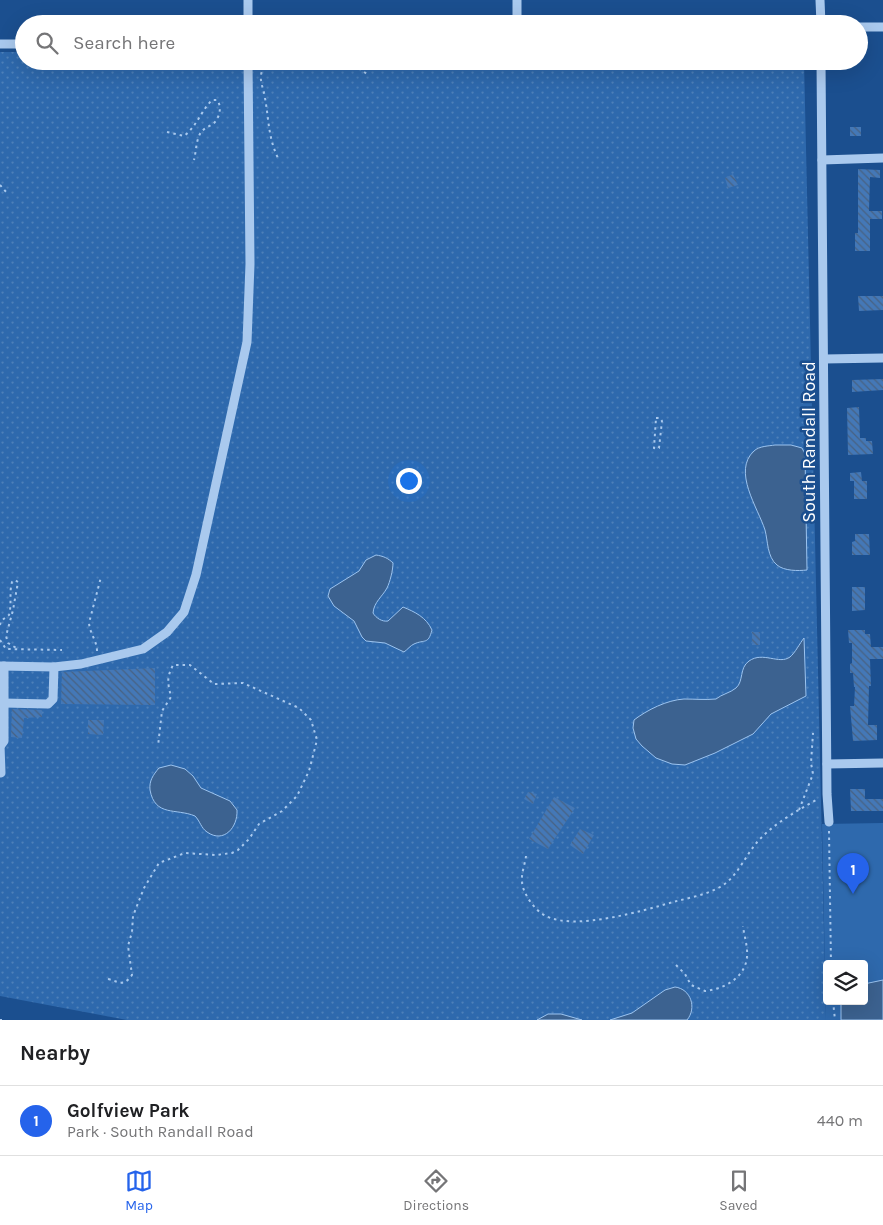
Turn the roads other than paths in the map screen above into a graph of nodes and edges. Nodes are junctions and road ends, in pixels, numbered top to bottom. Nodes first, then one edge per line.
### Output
1 (248, 0) edge
2 (517, 0) edge
3 (820, 0) edge
4 (248, 15) edge
5 (517, 15) edge
6 (821, 15) edge
7 (868, 27) edge
8 (883, 27) edge
9 (0, 44) edge
10 (15, 44) edge
11 (248, 70) edge
12 (821, 70) edge
13 (883, 158) edge
14 (822, 160) junction
15 (883, 358) edge
16 (824, 359) junction
17 (2, 666) edge
18 (54, 667) junction
19 (4, 703) junction
20 (0, 745) edge
21 (883, 763) edge
22 (827, 764) junction
23 (1, 773) edge
24 (829, 822) road end

1 - 4 street
2 - 5 street
3 - 6 street
7 - 8 street
9 - 10 street
11 - 18 street
12 - 14 street, South Randall Road
13 - 14 street
14 - 16 street, South Randall Road
15 - 16 street
16 - 22 street, South Randall Road
17 - 18 street
17 - 19 street
18 - 19 street
19 - 20 street
20 - 23 street
21 - 22 street
22 - 24 street, South Randall Road

